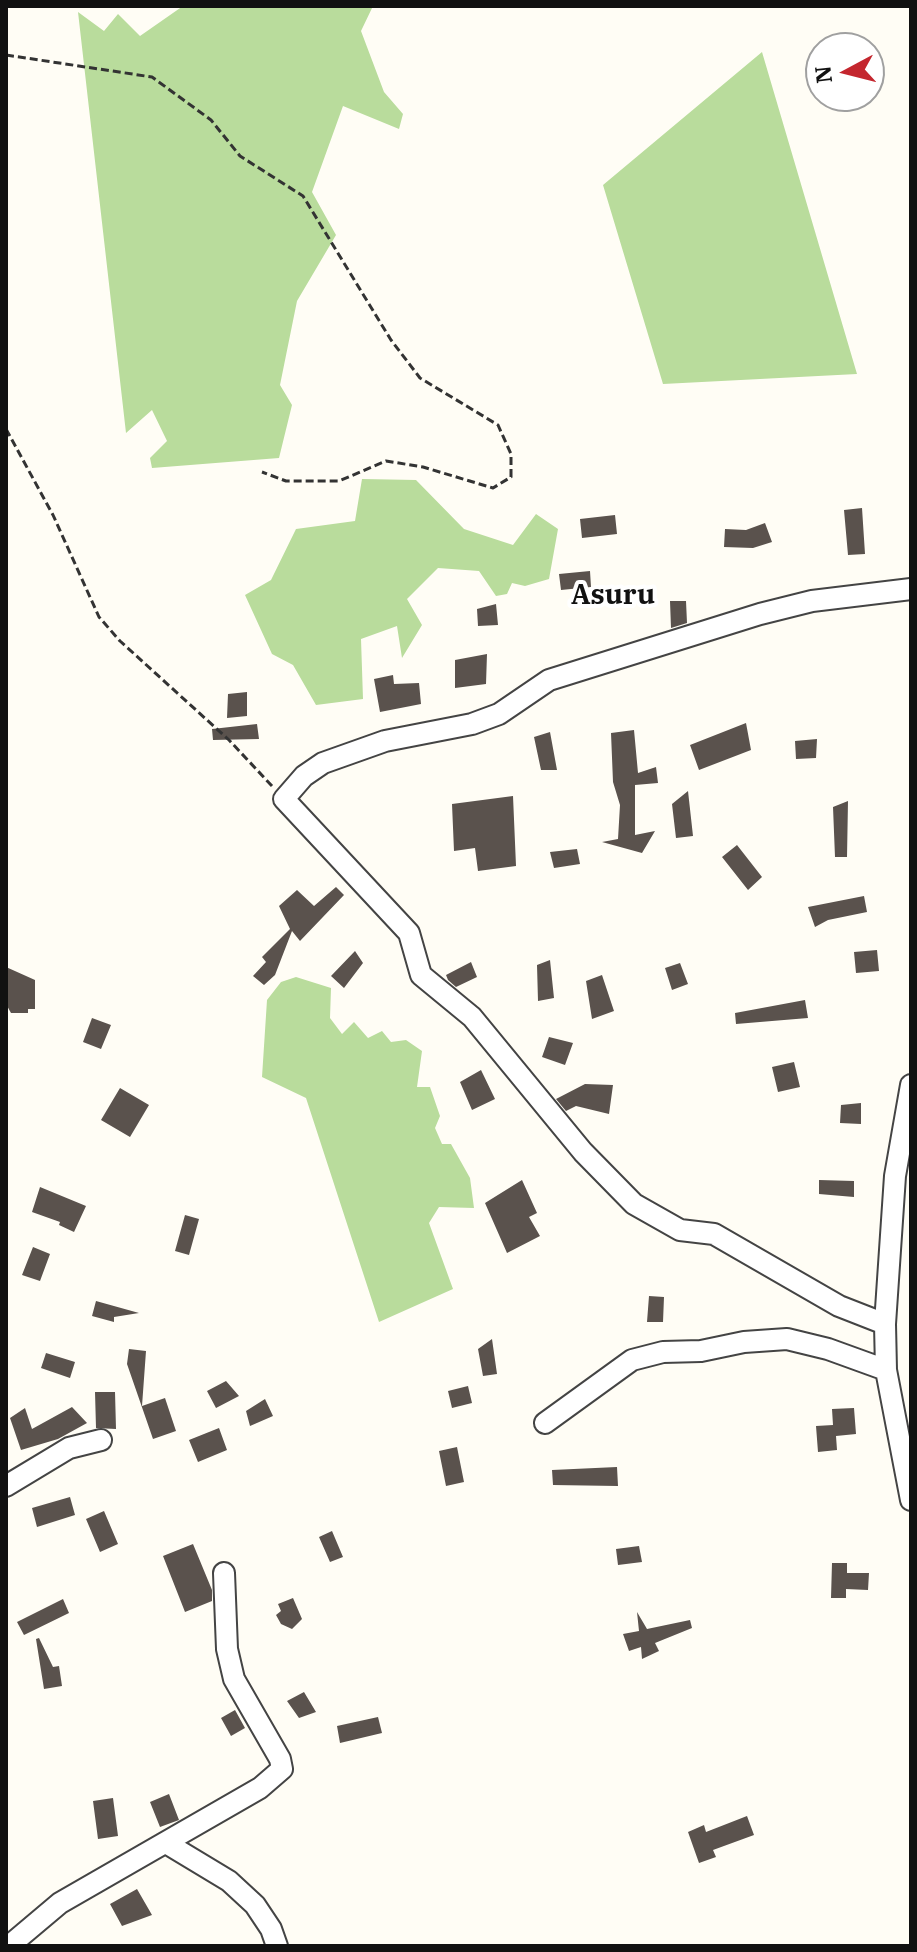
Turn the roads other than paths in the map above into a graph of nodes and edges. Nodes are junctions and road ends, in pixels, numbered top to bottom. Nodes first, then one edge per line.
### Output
1 (911, 589) edge
2 (911, 1085) edge
3 (885, 1324) junction
4 (886, 1370) junction
5 (545, 1423) dead end
6 (101, 1440) dead end
7 (6, 1486) edge
8 (911, 1500) edge
9 (224, 1573) dead end
10 (166, 1843) junction
11 (9, 1946) edge
12 (277, 1946) edge

1 - 3 street
2 - 3 street
3 - 4 street
4 - 5 street
4 - 8 street
6 - 7 street
9 - 10 street
10 - 11 street
10 - 12 street

